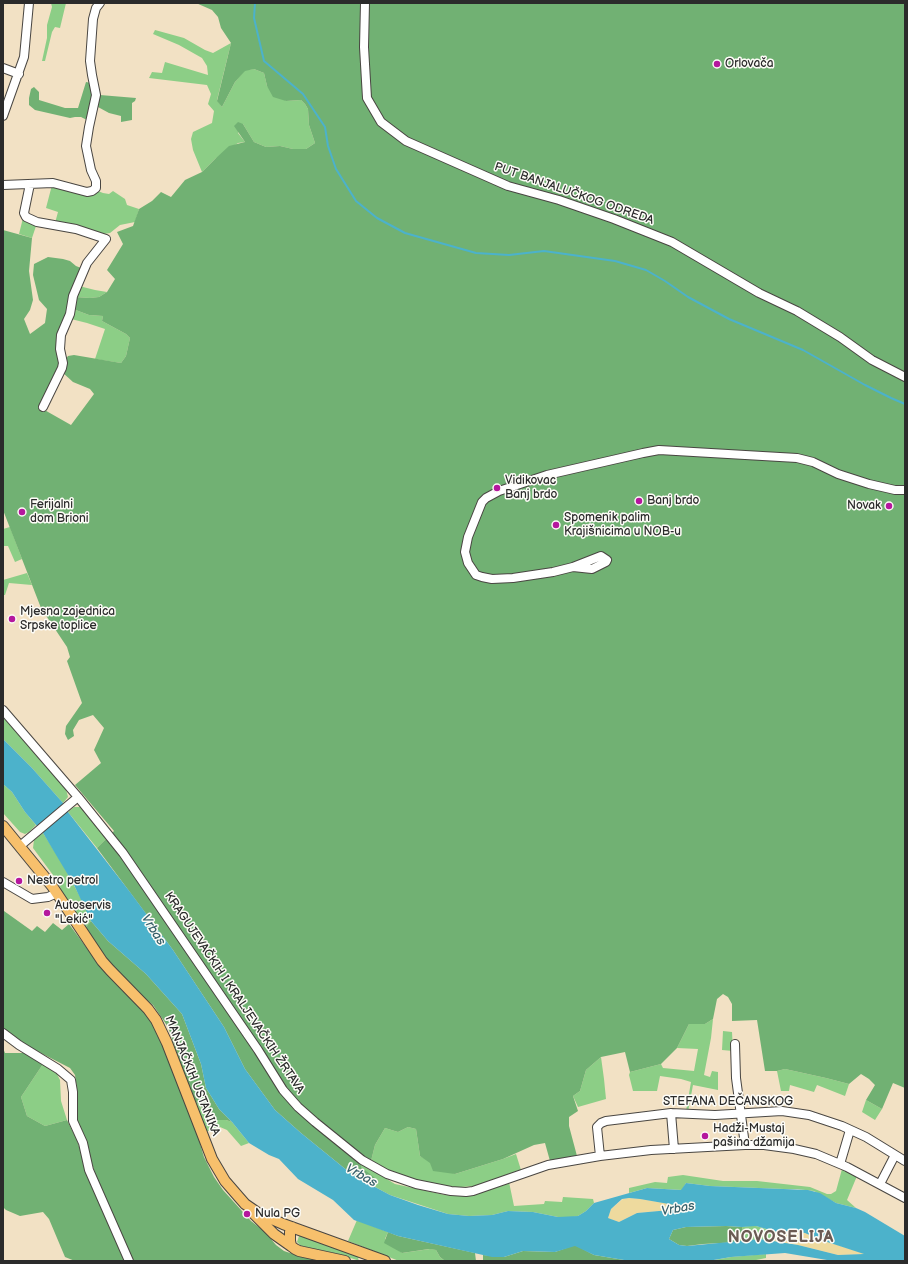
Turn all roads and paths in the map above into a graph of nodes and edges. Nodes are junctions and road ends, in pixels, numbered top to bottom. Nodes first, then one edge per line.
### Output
1 (30, 3) edge
2 (100, 3) edge
3 (364, 3) edge
4 (3, 68) edge
5 (19, 74) junction
6 (3, 116) edge
7 (30, 184) junction
8 (3, 185) edge
9 (905, 376) edge
10 (43, 407) dead end
11 (905, 490) edge
12 (573, 567) dead end
13 (3, 710) edge
14 (78, 797) junction
15 (3, 826) edge
16 (20, 846) junction
17 (3, 882) edge
18 (57, 893) junction
19 (3, 1033) edge
20 (735, 1044) dead end
21 (671, 1113) junction
22 (741, 1114) junction
23 (850, 1130) junction
24 (745, 1145) junction
25 (674, 1149) junction
26 (895, 1155) junction
27 (600, 1156) junction
28 (905, 1160) edge
29 (840, 1164) junction
30 (880, 1184) junction
31 (905, 1198) edge
32 (245, 1204) junction
33 (292, 1227) junction
34 (291, 1246) junction
35 (129, 1261) edge
36 (345, 1261) edge
37 (385, 1261) edge

1 - 5 street
2 - 7 street
3 - 9 street, PUT BANJALUČKOG ODREDA
4 - 5 street
5 - 6 street
7 - 8 street
7 - 10 street
11 - 12 street
13 - 14 street, KRAGUJEVAČKIH I KRALJEVAČKIH ŽRTAVA
14 - 16 street
14 - 27 street, KRAGUJEVAČKIH I KRALJEVAČKIH ŽRTAVA
15 - 16 main road, MANJAČKIH USTANIKA
16 - 18 main road, MANJAČKIH USTANIKA
17 - 18 street
18 - 32 main road, MANJAČKIH USTANIKA
19 - 35 street
20 - 22 street
21 - 22 street, STEFANA DEČANSKOG
21 - 25 street
21 - 27 street, STEFANA DEČANSKOG
22 - 23 street, STEFANA DEČANSKOG
22 - 24 street
23 - 26 street, STEFANA DEČANSKOG
23 - 29 street
24 - 25 street, KRAGUJEVAČKIH I KRALJEVAČKIH ŽRTAVA
24 - 29 street, KRAGUJEVAČKIH I KRALJEVAČKIH ŽRTAVA
25 - 27 street, KRAGUJEVAČKIH I KRALJEVAČKIH ŽRTAVA
26 - 28 street, STEFANA DEČANSKOG
26 - 30 street
29 - 30 street, KRAGUJEVAČKIH I KRALJEVAČKIH ŽRTAVA
30 - 31 street, KRAGUJEVAČKIH I KRALJEVAČKIH ŽRTAVA
32 - 33 main road, MANJAČKIH USTANIKA
32 - 34 main road
33 - 34 main road
33 - 37 main road, MANJAČKIH USTANIKA
34 - 36 main road

